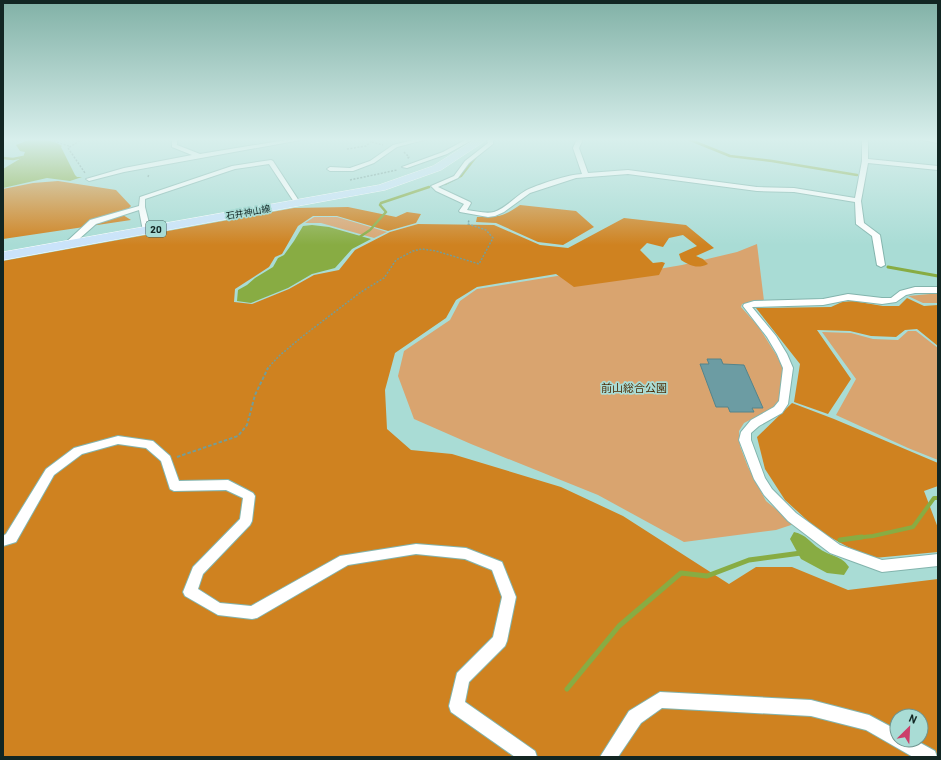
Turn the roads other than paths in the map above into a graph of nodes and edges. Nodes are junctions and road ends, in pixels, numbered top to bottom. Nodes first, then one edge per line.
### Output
1 (107, 174) edge
2 (212, 174) edge
3 (279, 174) edge
4 (419, 174) edge
5 (458, 174) edge
6 (583, 174) edge
7 (651, 174) edge
8 (863, 174) edge
9 (89, 179) road end
10 (858, 201) junction
11 (298, 204) junction
12 (142, 207) junction
13 (147, 231) junction
14 (67, 245) junction
15 (3, 256) edge
16 (881, 265) dead end
17 (938, 290) edge
18 (3, 542) edge
19 (938, 560) edge
20 (889, 735) edge
21 (913, 748) edge
22 (528, 757) edge
23 (608, 757) edge
24 (929, 757) edge

1 - 9 street
2 - 12 street
3 - 11 street
4 - 11 main road, 石井神山線 / 20
5 - 6 street
7 - 10 street
8 - 10 street
10 - 16 street
11 - 13 main road, 石井神山線 / 20
12 - 13 street
12 - 14 street
13 - 14 main road, 石井神山線 / 20
14 - 15 main road, 石井神山線 / 20
17 - 19 street
18 - 22 street
20 - 23 street
21 - 24 street

